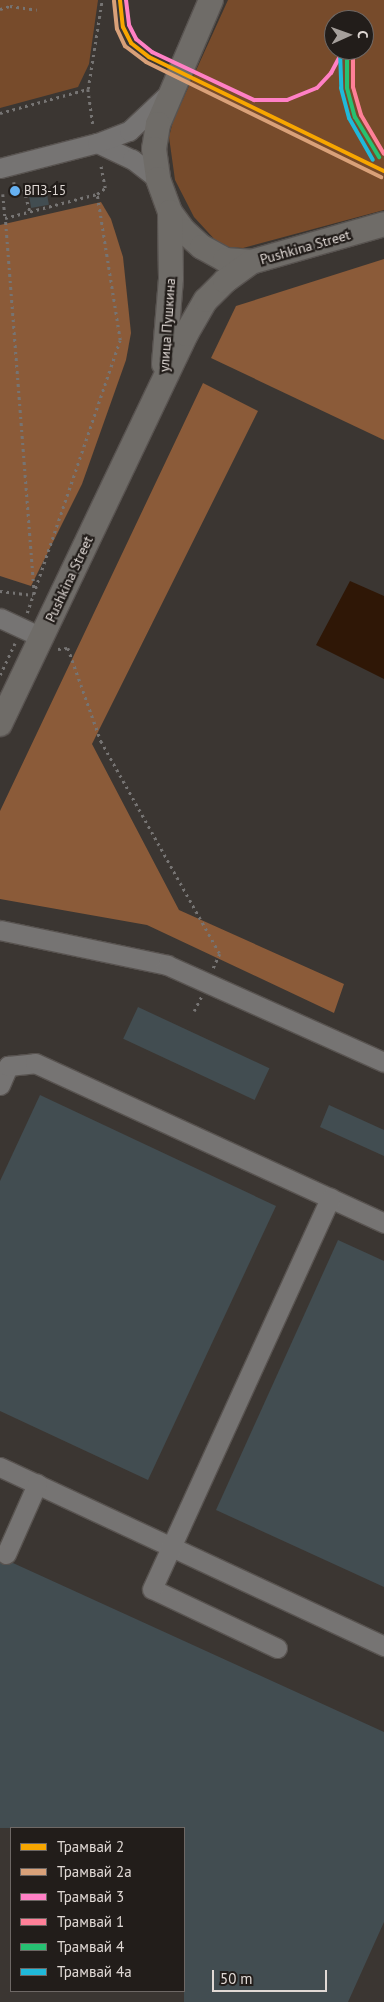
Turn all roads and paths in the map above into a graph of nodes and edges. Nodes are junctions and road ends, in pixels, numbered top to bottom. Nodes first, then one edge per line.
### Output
1 (102, 0) edge
2 (211, 0) edge
3 (0, 9) edge
4 (37, 10) dead end
5 (172, 88) junction
6 (88, 89) junction
7 (0, 113) edge
8 (94, 124) dead end
9 (98, 151) junction
10 (0, 168) edge
11 (158, 179) junction
12 (24, 189) dead end
13 (3, 194) dead end
14 (97, 194) junction
15 (30, 212) junction
16 (170, 212) junction
17 (5, 218) junction
18 (0, 220) edge
19 (384, 224) edge
20 (251, 262) junction
21 (163, 379) junction
22 (0, 591) edge
23 (34, 596) junction
24 (0, 618) edge
25 (33, 636) junction
26 (0, 675) edge
27 (0, 724) edge
28 (0, 930) edge
29 (207, 983) junction
30 (194, 1011) dead end
31 (384, 1062) edge
32 (0, 1085) edge
33 (330, 1198) junction
34 (384, 1223) edge
35 (0, 1467) edge
36 (37, 1484) junction
37 (171, 1546) junction
38 (6, 1554) dead end
39 (384, 1646) edge
40 (277, 1648) dead end

1 - 6 path
2 - 5 main road, Pushkina Street
3 - 4 path
5 - 9 street
5 - 11 main road, Pushkina Street
6 - 7 path
6 - 8 path
9 - 10 street
9 - 11 street
9 - 14 path
11 - 16 main road, Pushkina Street
12 - 15 path
13 - 17 path
14 - 15 path
14 - 23 path
15 - 17 path
16 - 20 main road, Pushkina Street
16 - 21 main road, улица Пушкина
17 - 18 path
17 - 23 path
19 - 20 main road, Pushkina Street
20 - 21 main road, улица Пушкина
21 - 25 main road, Pushkina Street
22 - 23 path
23 - 25 path
24 - 25 street
25 - 26 path
25 - 27 main road, Pushkina Street
25 - 29 path
28 - 29 street
29 - 30 path
29 - 31 street
32 - 33 street
33 - 34 street
33 - 37 street
35 - 36 street
36 - 37 street
36 - 38 street
37 - 39 street
37 - 40 street

